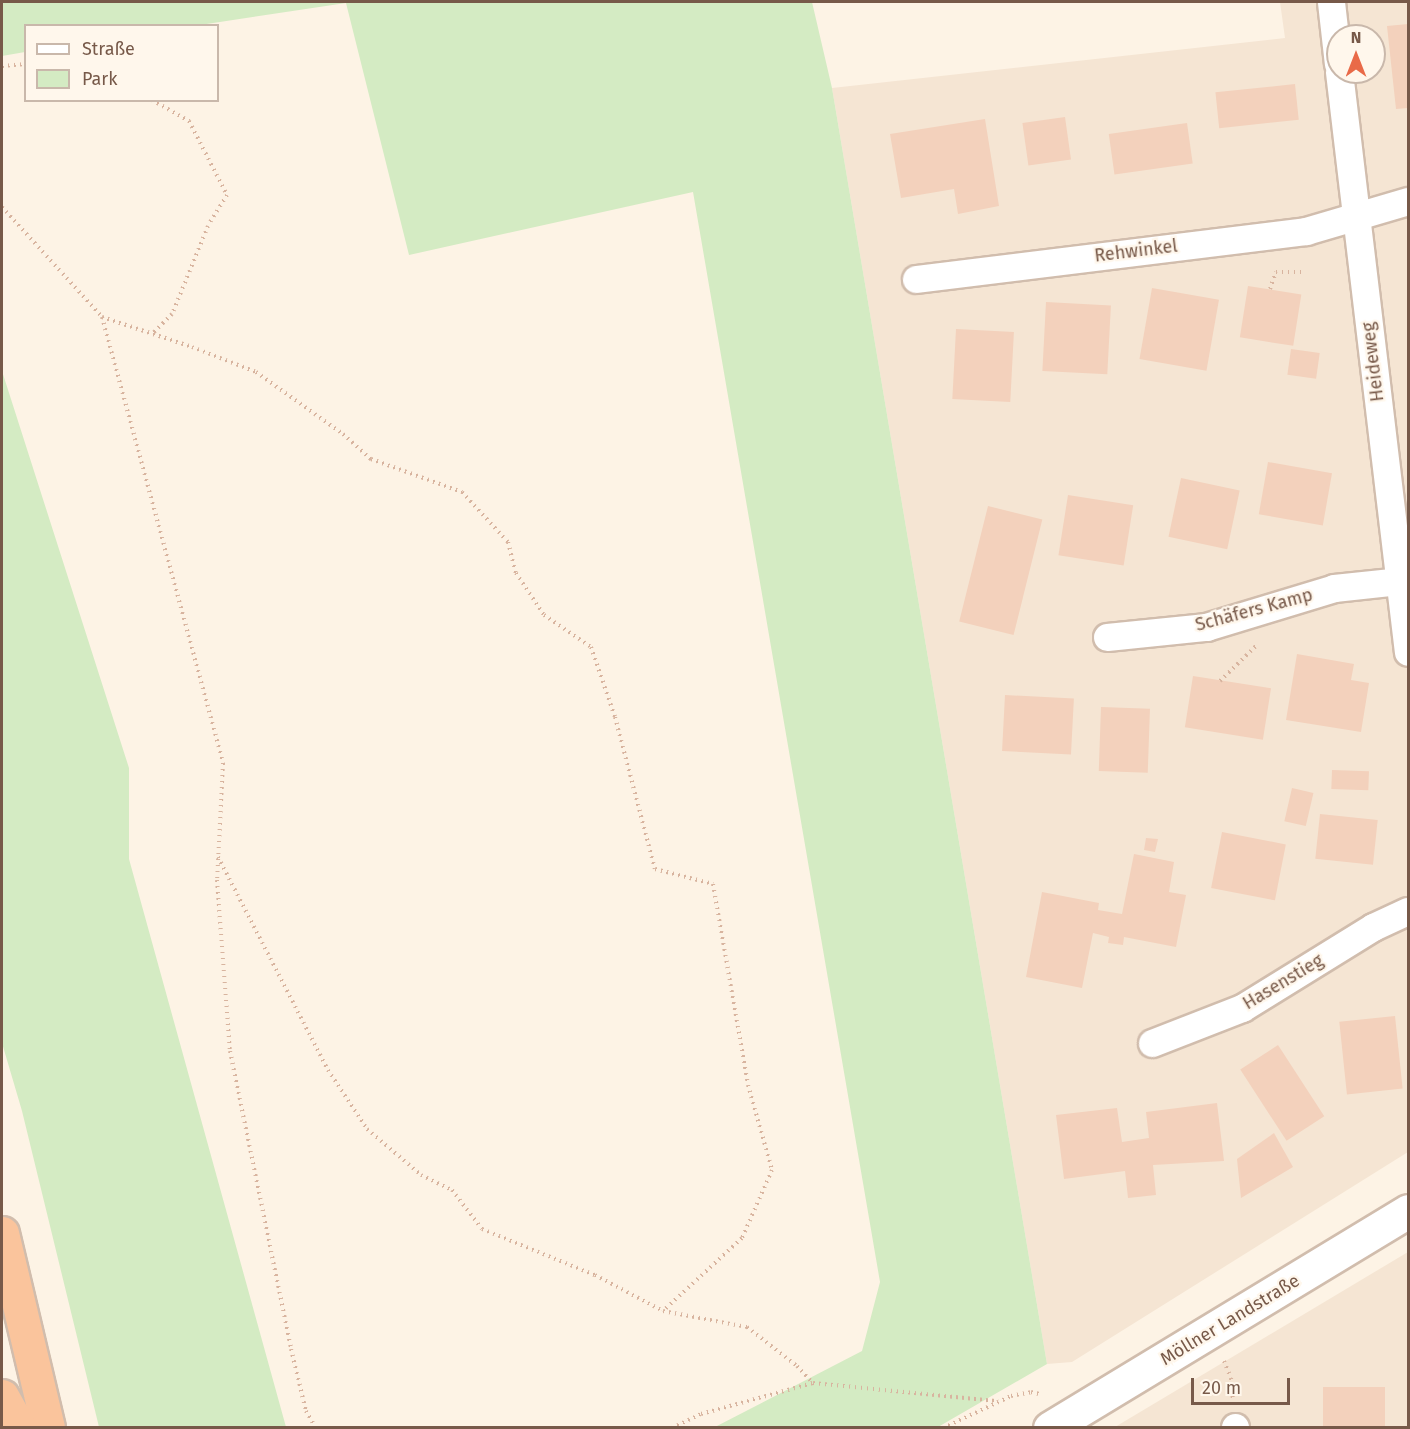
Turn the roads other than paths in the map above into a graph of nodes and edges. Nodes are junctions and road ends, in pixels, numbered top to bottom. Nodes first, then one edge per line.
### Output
1 (1331, 2) edge
2 (1334, 24) edge
3 (1340, 84) edge
4 (1408, 201) edge
5 (1355, 217) junction
6 (916, 279) dead end
7 (1399, 581) junction
8 (1107, 637) dead end
9 (1408, 652) edge
10 (1408, 910) edge
11 (1152, 1043) dead end
12 (1408, 1211) edge
13 (2, 1233) edge
14 (2, 1396) edge
15 (20, 1428) edge
16 (48, 1428) edge
17 (1050, 1428) edge

1 - 2 street
3 - 5 street, Heideweg
4 - 5 street, Rehwinkel
5 - 6 street, Rehwinkel
5 - 7 street, Heideweg
7 - 8 street, Schäfers Kamp
7 - 9 street, Heideweg
10 - 11 street, Hasenstieg
12 - 17 main road, Möllner Landstraße
13 - 16 highway
14 - 15 highway

